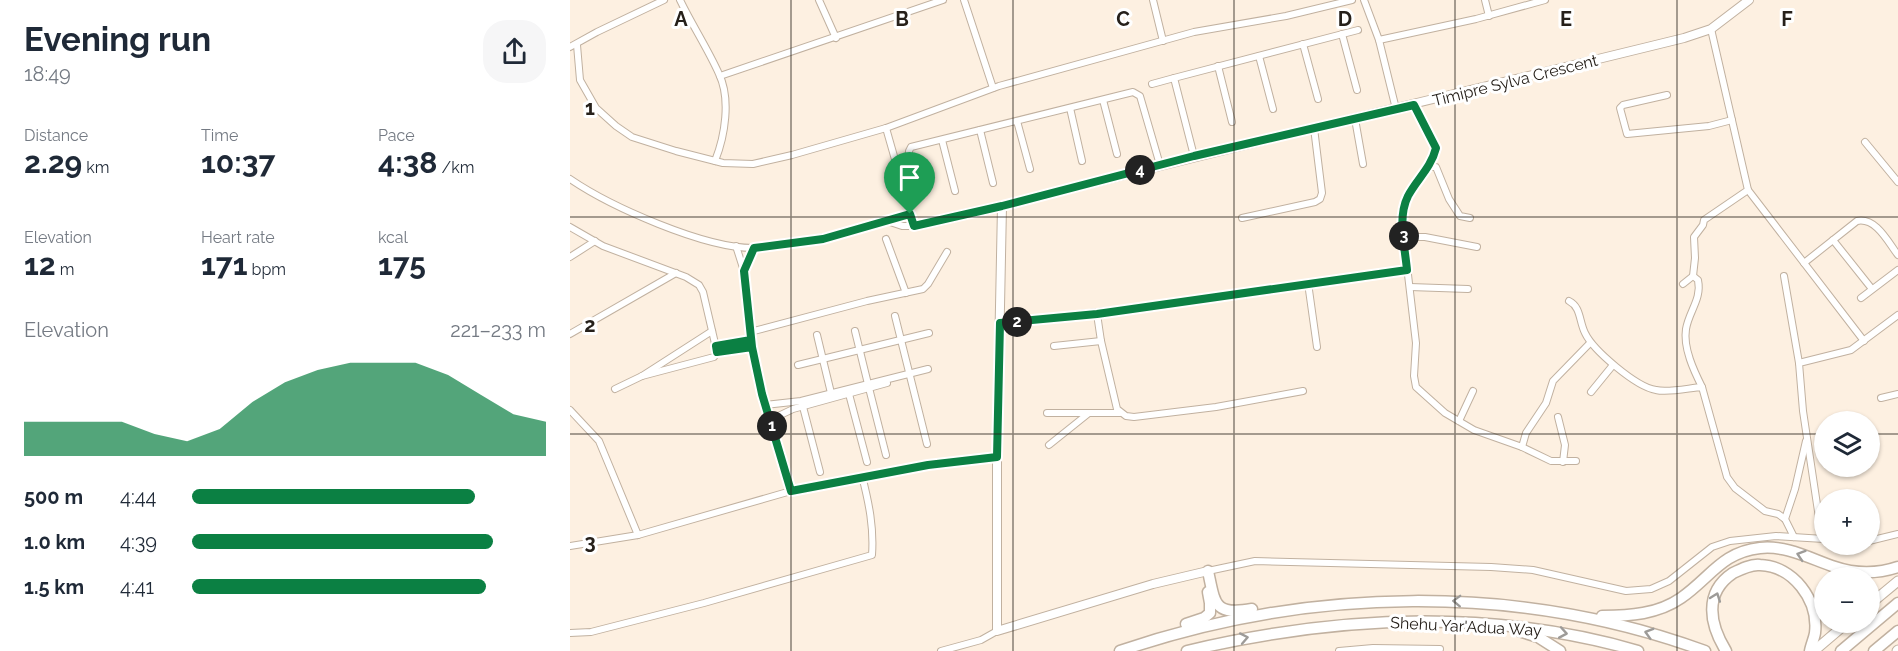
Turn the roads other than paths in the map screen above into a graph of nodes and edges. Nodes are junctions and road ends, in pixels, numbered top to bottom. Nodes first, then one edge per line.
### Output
1 (664, 0) edge
2 (680, 0) edge
3 (819, 0) edge
4 (943, 0) edge
5 (964, 0) edge
6 (1153, 0) edge
7 (1352, 0) edge
8 (1364, 0) edge
9 (1485, 0) edge
10 (1545, 0) edge
11 (1749, 0) edge
12 (1489, 16) junction
13 (1711, 29) junction
14 (1358, 30) dead end
15 (1342, 34) junction
16 (836, 38) junction
17 (1379, 40) junction
18 (1163, 41) junction
19 (1303, 44) junction
20 (573, 46) edge
21 (1259, 56) junction
22 (1218, 66) junction
23 (720, 75) junction
24 (1174, 78) junction
25 (1152, 84) dead end
26 (993, 88) junction
27 (1357, 90) dead end
28 (1667, 95) dead end
29 (1318, 99) dead end
30 (1103, 100) junction
31 (1414, 105) junction
32 (1070, 108) junction
33 (1273, 108) dead end
34 (1396, 109) junction
35 (1355, 119) junction
36 (1732, 120) junction
37 (1017, 121) junction
38 (1232, 122) dead end
39 (886, 128) junction
40 (1314, 128) junction
41 (980, 130) junction
42 (942, 140) junction
43 (1865, 142) dead end
44 (1117, 154) dead end
45 (1194, 156) junction
46 (715, 161) junction
47 (1082, 161) dead end
48 (1363, 164) dead end
49 (1160, 165) junction
50 (1429, 167) junction
51 (1030, 169) dead end
52 (570, 179) edge
53 (993, 183) dead end
54 (1898, 183) edge
55 (1748, 190) junction
56 (955, 191) dead end
57 (921, 196) dead end
58 (1002, 206) junction
59 (910, 214) junction
60 (1242, 218) dead end
61 (1470, 218) dead end
62 (887, 221) junction
63 (914, 226) junction
64 (570, 227) edge
65 (1404, 237) junction
66 (886, 239) dead end
67 (1833, 240) junction
68 (595, 241) junction
69 (736, 246) junction
70 (1477, 247) dead end
71 (754, 248) junction
72 (947, 252) dead end
73 (1898, 255) edge
74 (570, 257) edge
75 (1804, 263) junction
76 (1407, 270) junction
77 (1898, 270) edge
78 (744, 271) junction
79 (676, 273) junction
80 (1693, 276) junction
81 (1784, 276) dead end
82 (1308, 283) junction
83 (1683, 284) dead end
84 (1410, 287) junction
85 (1468, 289) dead end
86 (1872, 289) junction
87 (906, 293) junction
88 (1861, 298) dead end
89 (1569, 301) dead end
90 (1097, 314) junction
91 (1898, 315) edge
92 (895, 316) dead end
93 (1000, 323) junction
94 (712, 331) junction
95 (855, 331) dead end
96 (750, 332) junction
97 (929, 333) dead end
98 (570, 334) edge
99 (817, 335) dead end
100 (901, 340) junction
101 (1101, 340) junction
102 (1864, 341) junction
103 (751, 344) junction
104 (1590, 344) junction
105 (1054, 346) dead end
106 (1317, 347) dead end
107 (716, 349) junction
108 (860, 351) junction
109 (823, 359) junction
110 (1799, 363) junction
111 (798, 365) dead end
112 (1613, 365) junction
113 (928, 369) dead end
114 (911, 375) junction
115 (642, 376) junction
116 (869, 386) junction
117 (1702, 387) junction
118 (615, 389) dead end
119 (1303, 391) dead end
120 (1473, 391) dead end
121 (1591, 392) dead end
122 (831, 393) junction
123 (849, 394) junction
124 (1898, 394) edge
125 (1881, 398) dead end
126 (802, 404) junction
127 (765, 405) junction
128 (570, 410) edge
129 (1089, 412) junction
130 (1120, 412) junction
131 (1047, 413) dead end
132 (1558, 417) dead end
133 (770, 420) junction
134 (1458, 421) junction
135 (1807, 438) junction
136 (927, 444) dead end
137 (1049, 445) dead end
138 (1522, 447) junction
139 (886, 456) dead end
140 (997, 457) junction
141 (1576, 461) dead end
142 (867, 462) dead end
143 (1563, 462) junction
144 (820, 472) dead end
145 (862, 476) junction
146 (1815, 489) edge
147 (791, 491) junction
148 (1785, 519) junction
149 (1898, 534) edge
150 (638, 535) junction
151 (1794, 537) junction
152 (1814, 538) edge
153 (1880, 538) edge
154 (570, 546) edge
155 (1898, 567) edge
156 (1205, 571) junction
157 (1898, 581) edge
158 (1880, 596) edge
159 (1898, 603) edge
160 (1309, 608) junction
161 (1585, 616) junction
162 (1499, 625) junction
163 (997, 631) junction
164 (1898, 631) edge
165 (570, 633) edge
166 (1835, 633) edge
167 (1146, 643) junction
168 (1440, 649) dead end
169 (941, 651) edge
170 (1120, 651) edge
171 (1187, 651) edge
172 (1339, 651) edge
173 (1560, 651) edge
174 (1638, 651) edge
175 (1705, 651) edge
176 (1726, 651) edge
177 (1810, 651) edge
178 (1814, 651) edge
179 (1841, 651) edge
180 (1874, 651) edge

1 - 20 street
2 - 23 street
3 - 16 street
4 - 16 street
5 - 26 street
6 - 18 street
7 - 18 street
8 - 17 street
9 - 12 street
10 - 12 street
11 - 13 street, Timipre Sylva Crescent
12 - 17 street
13 - 31 street, Timipre Sylva Crescent
13 - 36 street
14 - 15 street
15 - 19 street
15 - 27 street
16 - 23 street
17 - 34 street
18 - 26 street
19 - 21 street
19 - 29 street
20 - 46 street
21 - 22 street
21 - 33 street
22 - 24 street
22 - 38 street
23 - 46 street
24 - 25 street
24 - 45 street
26 - 39 street
28 - 36 street
30 - 32 street
30 - 44 street
30 - 49 street
31 - 34 street, Timipre Sylva Crescent
31 - 50 street
32 - 37 street
32 - 47 street
34 - 35 street, Timipre Sylva Crescent
35 - 40 street, Timipre Sylva Crescent
35 - 48 street
36 - 55 street
37 - 41 street
37 - 51 street
39 - 46 street
39 - 59 street
40 - 45 street, Timipre Sylva Crescent
40 - 60 street
41 - 42 street
41 - 53 street
42 - 56 street
42 - 57 street
43 - 54 street
45 - 49 street, Timipre Sylva Crescent
49 - 58 street, Timipre Sylva Crescent
50 - 61 street
50 - 65 street
52 - 69 street, Timipre Sylva Crescent
55 - 75 street
55 - 80 street
58 - 63 street, Timipre Sylva Crescent
58 - 93 street
59 - 62 street, Timipre Sylva Crescent
59 - 63 street
62 - 63 street, Timipre Sylva Crescent
62 - 71 street, Timipre Sylva Crescent
64 - 68 street
65 - 70 street
65 - 76 street
66 - 87 street
67 - 73 street
67 - 75 street
67 - 86 street
68 - 74 street
68 - 79 street
69 - 71 street, Timipre Sylva Crescent
69 - 78 street
71 - 78 street
72 - 87 street
75 - 102 street
76 - 82 street
76 - 84 street
77 - 86 street
78 - 96 street
79 - 94 street
79 - 98 street
80 - 83 street
80 - 117 street
81 - 110 street
82 - 90 street
82 - 106 street
84 - 85 street
84 - 134 street
86 - 88 street
87 - 96 street
89 - 104 street
90 - 93 street
90 - 101 street
91 - 102 street
92 - 100 street
93 - 140 street
94 - 107 street
94 - 115 street
95 - 108 street
96 - 103 street
97 - 100 street
99 - 109 street
100 - 108 street
100 - 114 street
101 - 105 street
101 - 130 street
102 - 110 street
103 - 107 street
103 - 127 street
104 - 112 street
104 - 138 street
107 - 115 street
108 - 109 street
108 - 116 street
109 - 111 street
109 - 122 street
110 - 135 street
112 - 117 street
112 - 121 street
113 - 114 street
114 - 116 street
114 - 136 street
115 - 118 street
116 - 122 street
116 - 123 street
116 - 139 street
117 - 148 street
119 - 130 street
120 - 134 street
122 - 126 street
123 - 126 street
123 - 142 street
124 - 125 street
126 - 127 street
126 - 133 street
126 - 144 street
127 - 133 street
128 - 150 street
129 - 130 street
129 - 131 street
129 - 137 street
132 - 143 street
133 - 147 street
134 - 138 street
135 - 146 street
135 - 148 street
138 - 143 street
140 - 145 street
140 - 163 street
141 - 143 street
145 - 147 street
145 - 165 street
147 - 150 street
148 - 151 street
149 - 153 street
150 - 154 street
151 - 152 street
151 - 156 street
155 -> 161 highway
156 - 160 highway
156 - 163 street
156 - 167 highway
157 - 158 highway
159 - 179 highway
161 -> 160 highway, Shehu Yar'Adua Way
160 - 167 highway, Shehu Yar'Adua Way
175 -> 161 highway, Shehu Yar'Adua Way
171 -> 162 highway, Shehu Yar'Adua Way
162 - 173 highway
162 -> 174 highway, Shehu Yar'Adua Way
163 - 169 street
164 - 180 highway
166 - 178 highway
167 - 170 highway, Shehu Yar'Adua Way
168 - 172 street
176 -> 177 highway

